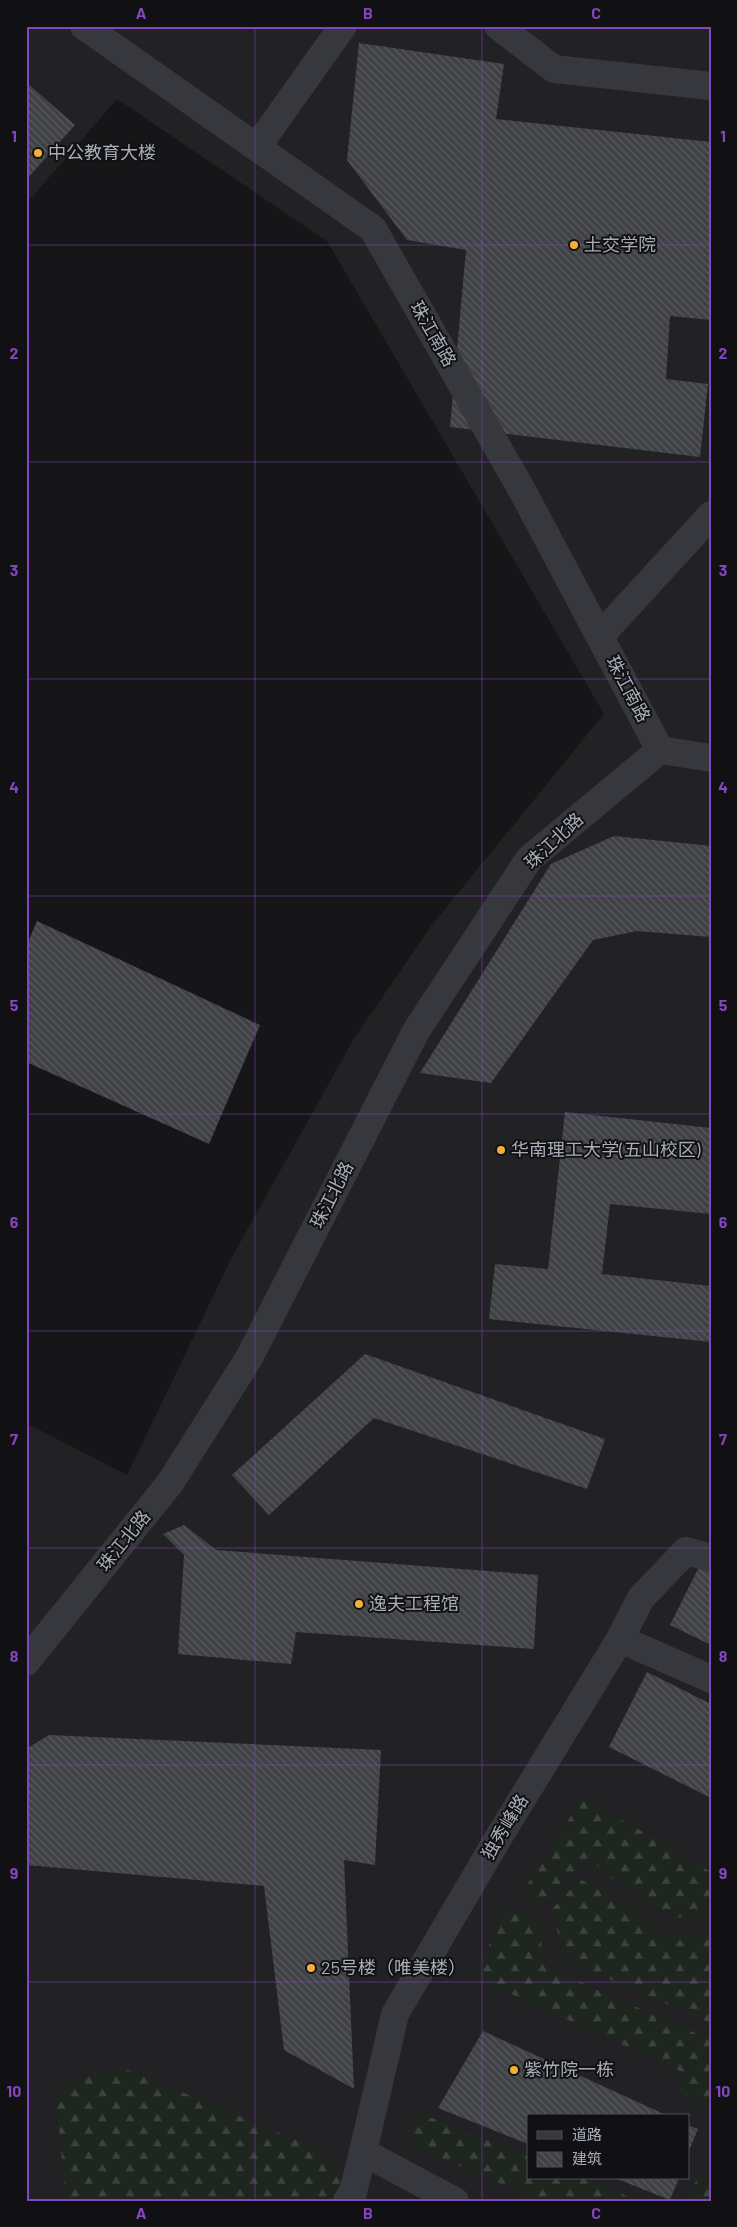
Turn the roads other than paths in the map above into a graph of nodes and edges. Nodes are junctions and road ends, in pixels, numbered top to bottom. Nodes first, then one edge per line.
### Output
1 (84, 26) edge
2 (343, 26) edge
3 (498, 26) edge
4 (711, 86) edge
5 (256, 147) junction
6 (711, 514) edge
7 (600, 636) junction
8 (660, 750) junction
9 (711, 758) edge
10 (711, 1558) edge
11 (620, 1639) junction
12 (26, 1662) edge
13 (711, 1679) edge
14 (363, 2152) junction
15 (347, 2201) edge
16 (455, 2201) edge

1 - 5 street, 珠江南路
2 - 5 street
3 - 4 street
5 - 7 street, 珠江南路
6 - 7 street
7 - 8 street, 珠江南路
8 - 9 street
8 - 12 street, 珠江北路
10 - 11 street, 独秀峰路
11 - 13 street
11 - 14 street, 独秀峰路
14 - 15 street, 独秀峰路
14 - 16 street

